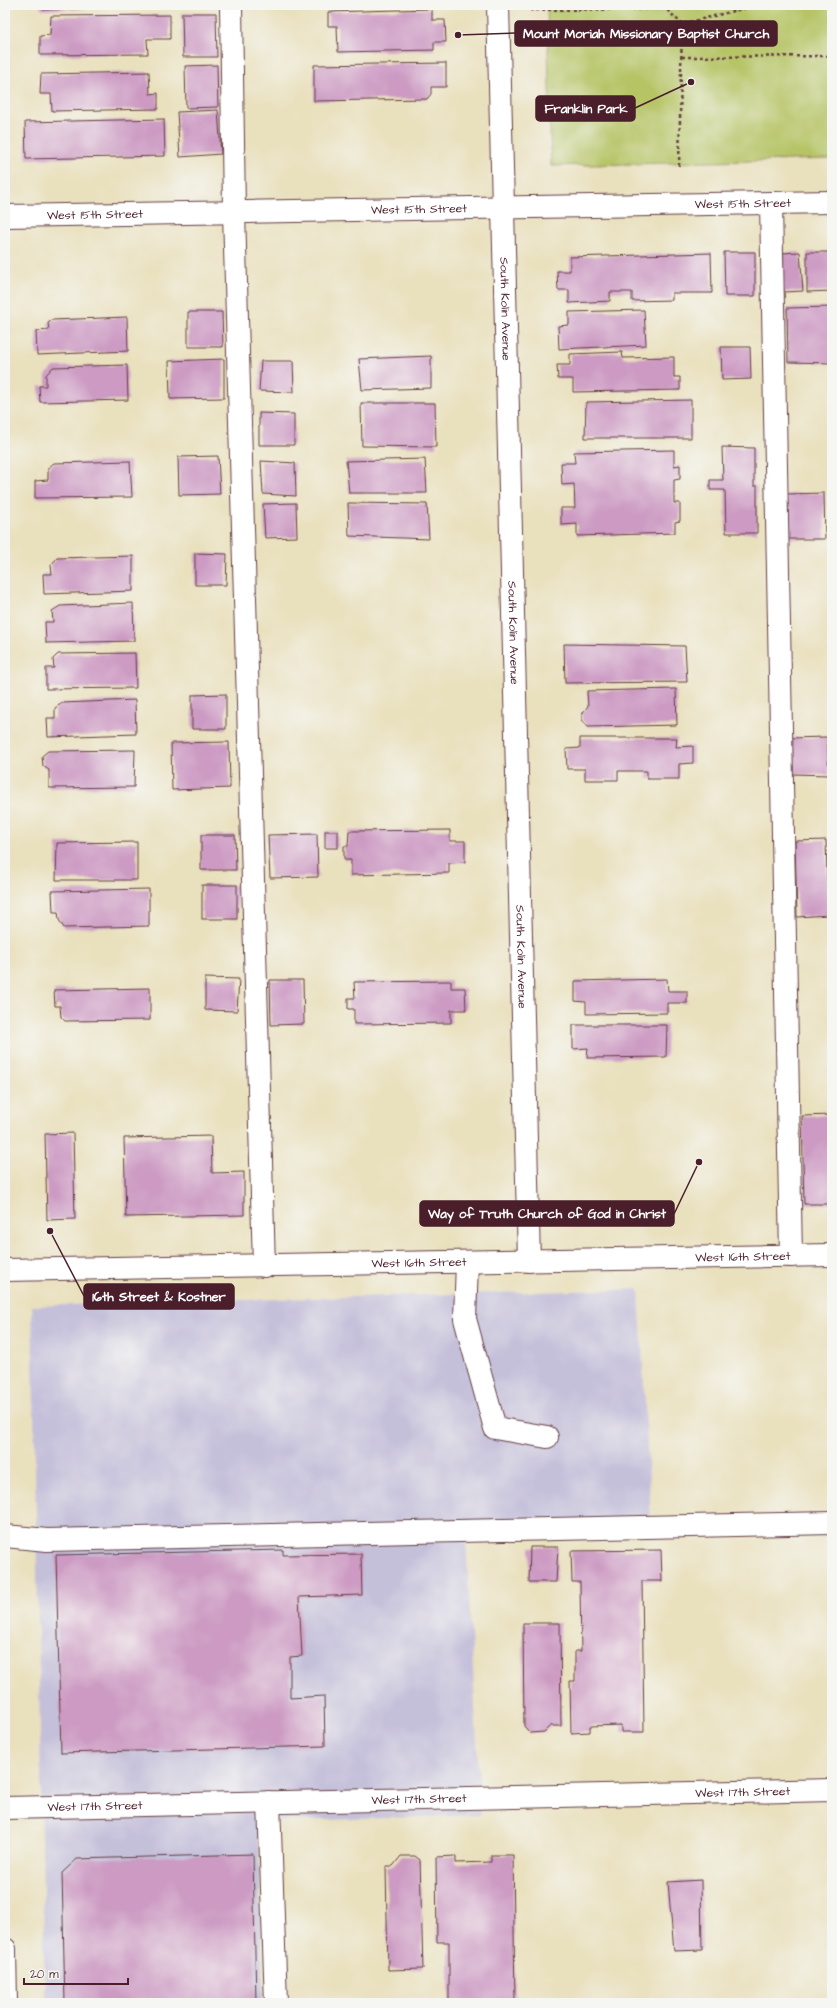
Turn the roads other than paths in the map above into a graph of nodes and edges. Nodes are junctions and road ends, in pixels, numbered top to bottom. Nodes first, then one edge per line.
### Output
1 (231, 5) edge
2 (498, 5) edge
3 (832, 202) edge
4 (771, 203) junction
5 (503, 206) junction
6 (234, 212) junction
7 (5, 216) edge
8 (832, 1255) edge
9 (790, 1256) junction
10 (529, 1261) junction
11 (467, 1262) junction
12 (264, 1266) junction
13 (5, 1270) edge
14 (547, 1437) dead end
15 (832, 1523) edge
16 (5, 1536) edge
17 (832, 1790) edge
18 (269, 1802) junction
19 (5, 1808) edge
20 (5, 1949) edge
21 (6, 2003) edge
22 (276, 2003) edge

1 - 6 street
2 - 5 street, South Kolin Avenue
3 - 4 street, West 15th Street
4 - 5 street, West 15th Street
4 - 9 street
5 - 6 street, West 15th Street
5 - 10 street, South Kolin Avenue
6 - 7 street, West 15th Street
6 - 12 street
8 - 9 street, West 16th Street
9 - 10 street, West 16th Street
10 - 11 street, West 16th Street
11 - 12 street, West 16th Street
11 - 14 street
12 - 13 street, West 16th Street
15 - 16 street
17 - 18 street, West 17th Street
18 - 19 street, West 17th Street
18 - 22 street
20 - 21 street

